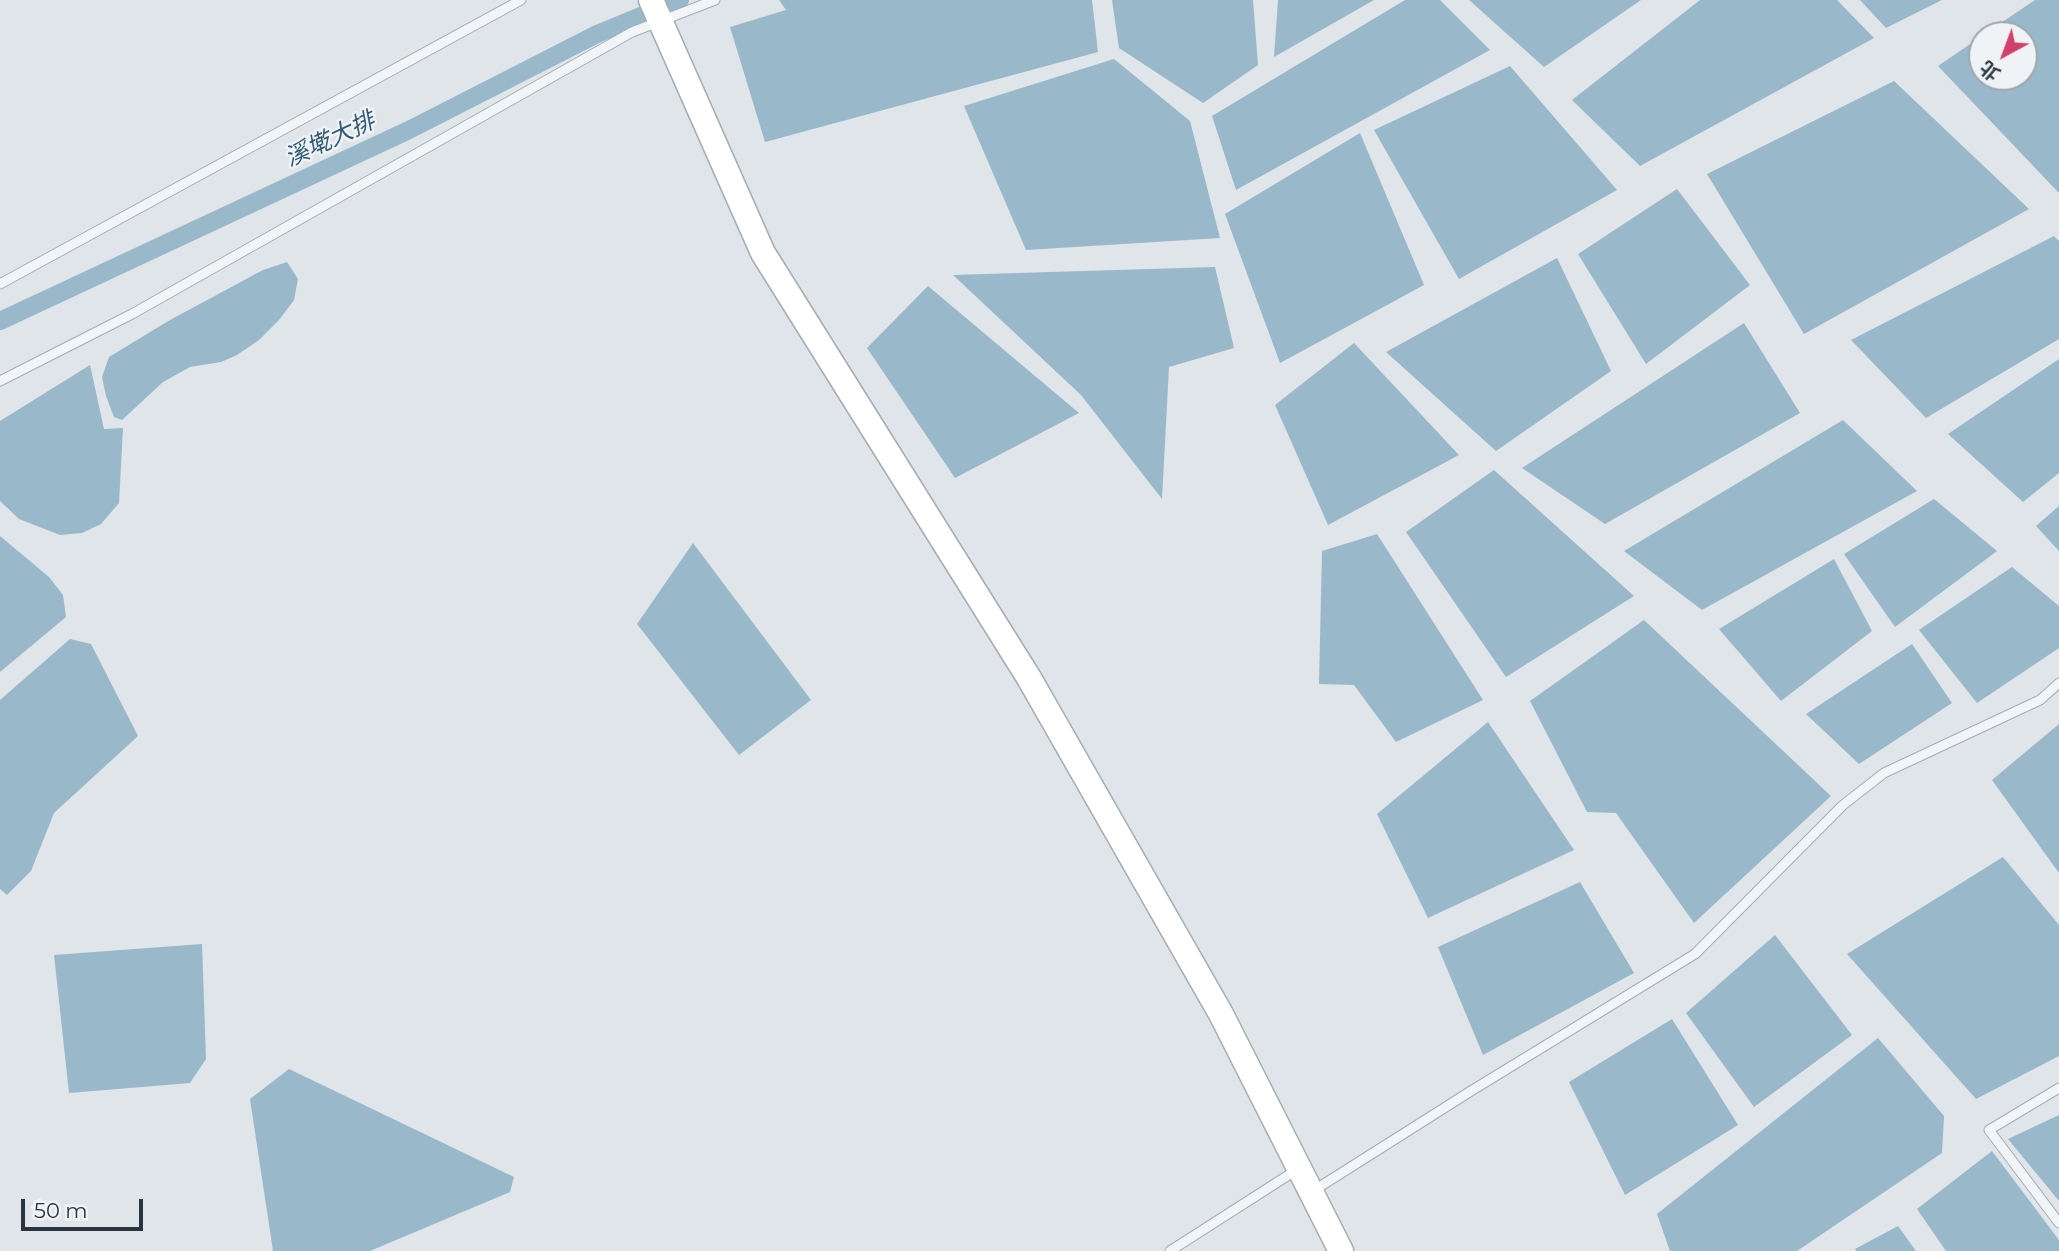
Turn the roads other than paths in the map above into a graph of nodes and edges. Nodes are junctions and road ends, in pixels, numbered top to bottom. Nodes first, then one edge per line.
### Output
1 (521, 0) edge
2 (715, 0) edge
3 (656, 11) edge
4 (0, 284) edge
5 (0, 381) edge
6 (2059, 682) edge
7 (2059, 1088) edge
8 (1299, 1169) junction
9 (1312, 1192) junction
10 (2059, 1223) edge
11 (1170, 1251) edge
12 (1341, 1251) edge

1 - 4 lane
2 - 3 lane
3 - 5 lane
3 - 8 main road
6 - 9 lane
7 - 10 lane
8 - 9 main road
8 - 11 lane
9 - 12 main road

